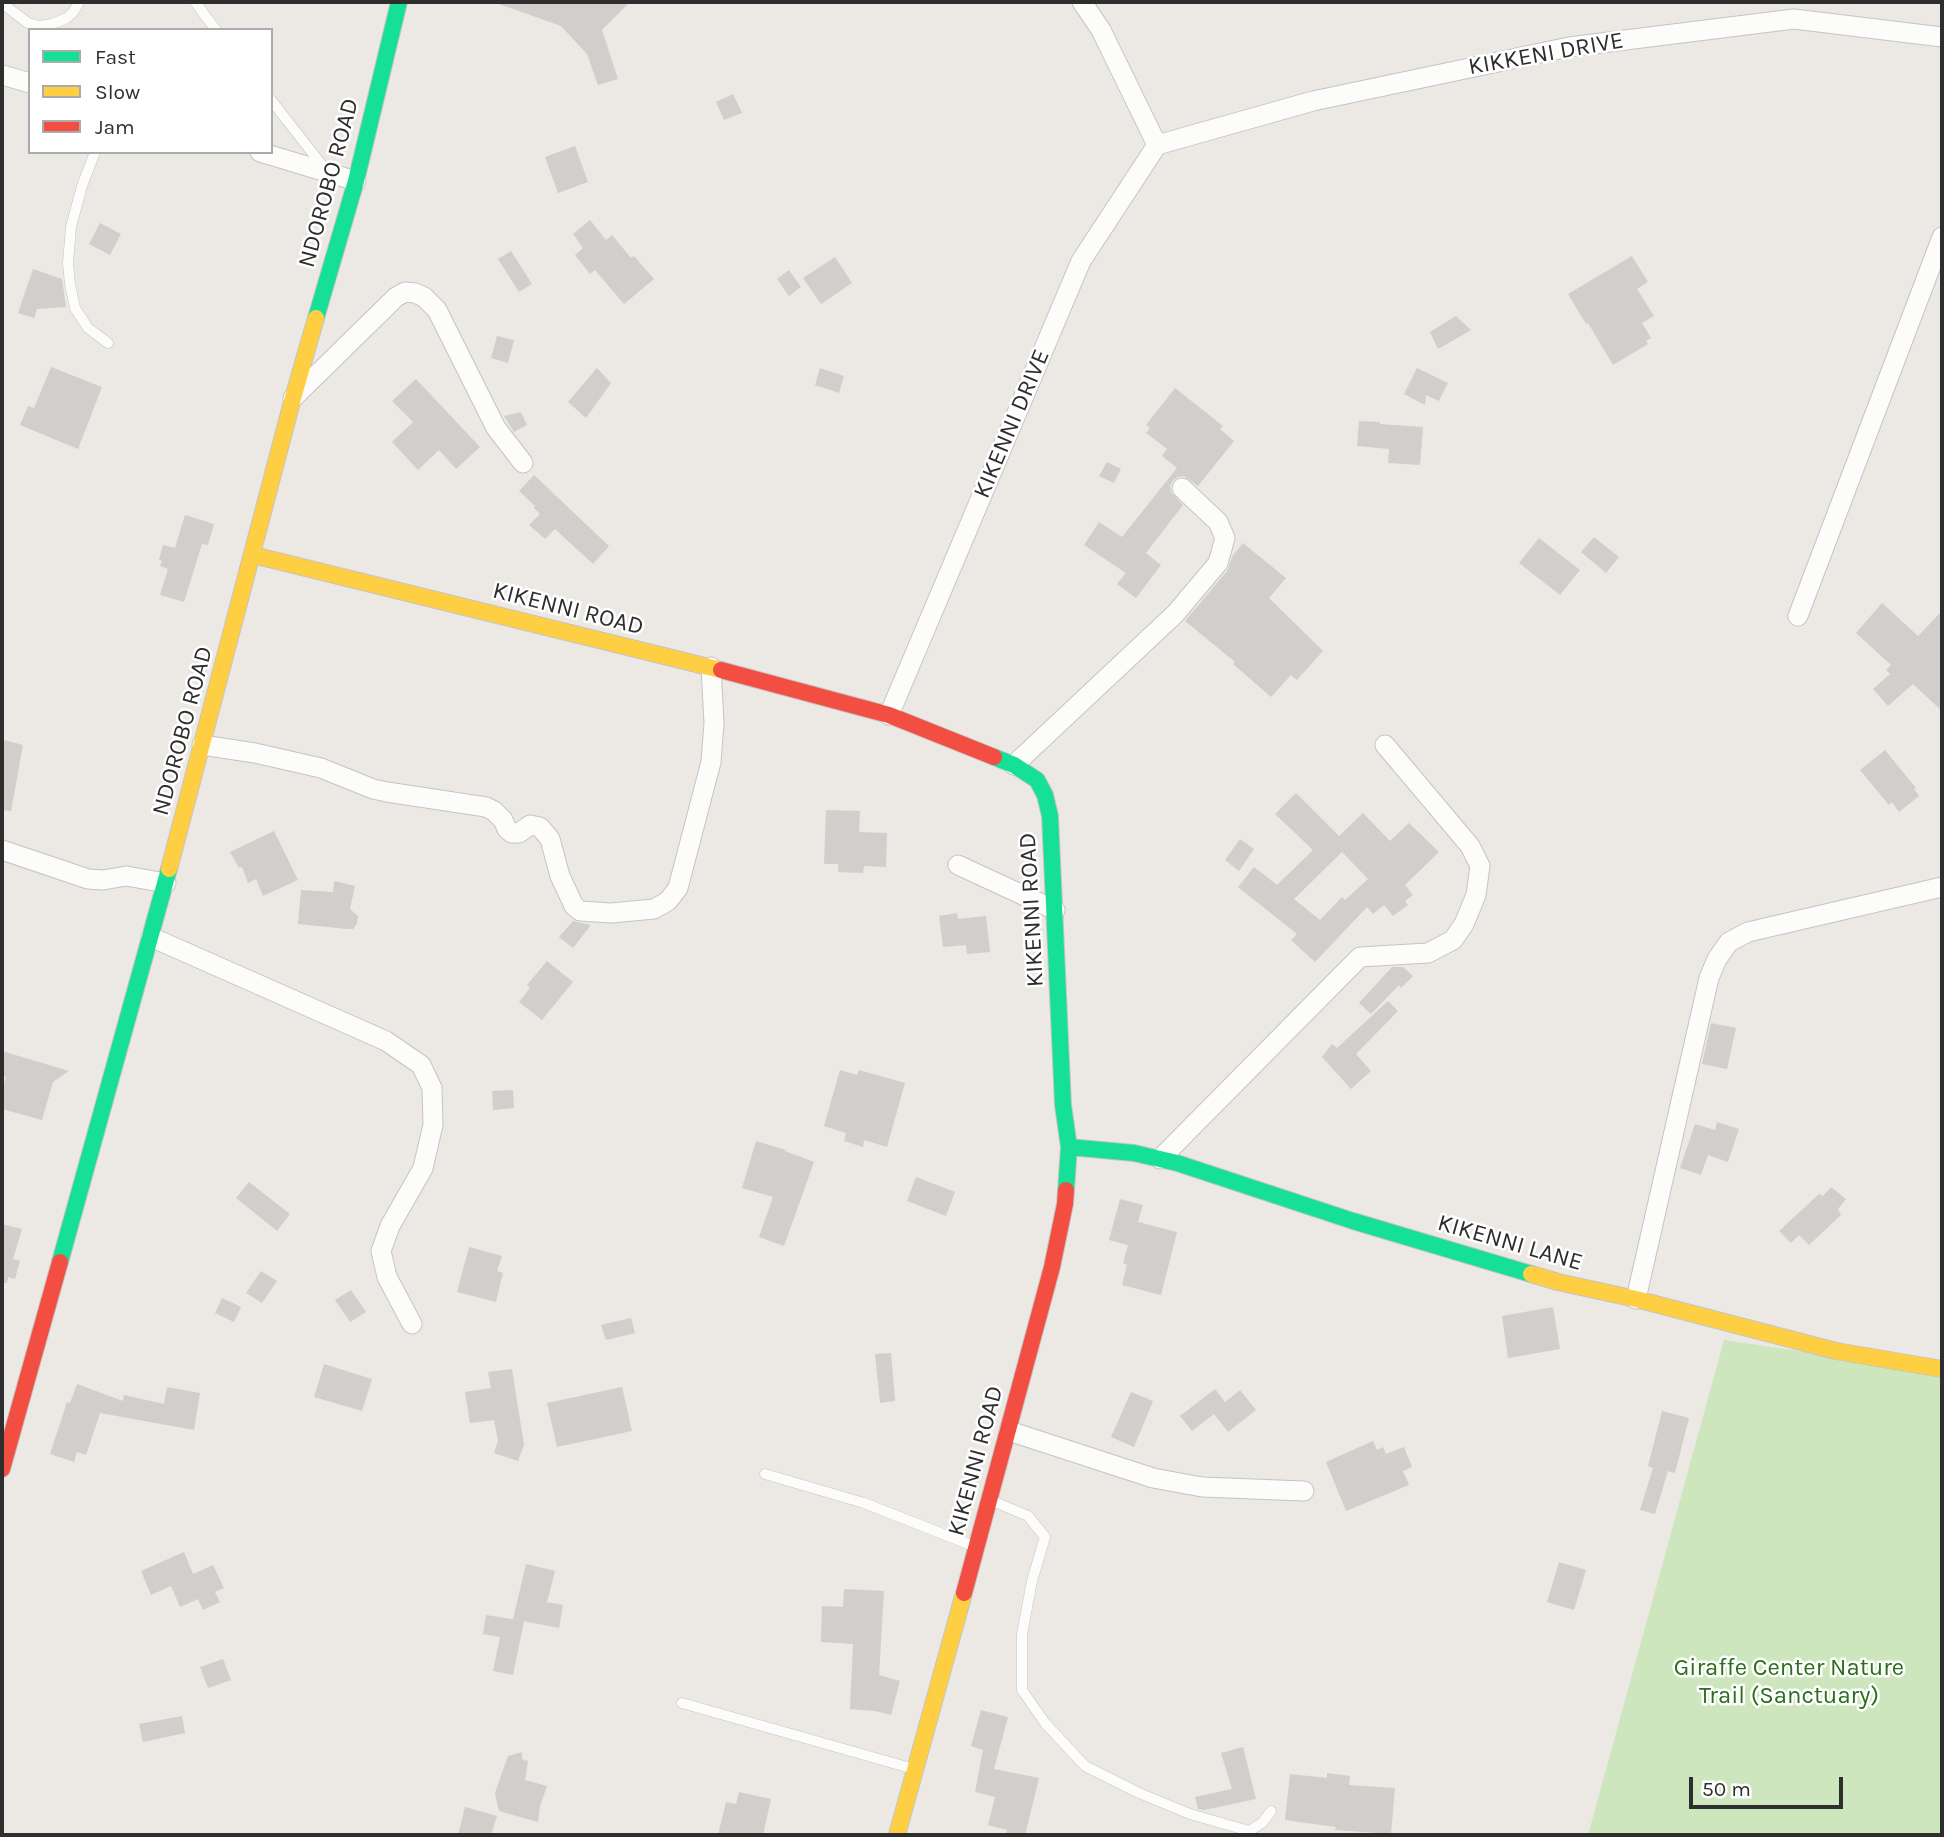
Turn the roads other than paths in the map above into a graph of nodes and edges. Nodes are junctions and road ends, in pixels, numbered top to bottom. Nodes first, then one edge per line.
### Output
1 (79, 2) edge
2 (195, 2) edge
3 (399, 2) edge
4 (1082, 2) edge
5 (2, 4) edge
6 (214, 28) edge
7 (1942, 37) edge
8 (2, 75) edge
9 (28, 82) edge
10 (273, 103) edge
11 (1157, 145) junction
12 (95, 154) edge
13 (267, 154) edge
14 (327, 172) junction
15 (356, 181) junction
16 (1942, 237) edge
17 (108, 343) dead end
18 (293, 398) junction
19 (523, 463) dead end
20 (1182, 488) dead end
21 (253, 555) junction
22 (1798, 616) dead end
23 (711, 667) junction
24 (889, 715) junction
25 (202, 745) junction
26 (1385, 745) dead end
27 (1014, 765) junction
28 (2, 850) edge
29 (958, 864) dead end
30 (166, 883) junction
31 (1942, 887) edge
32 (1055, 910) junction
33 (151, 937) junction
34 (1069, 1147) junction
35 (1160, 1159) junction
36 (1636, 1299) junction
37 (412, 1324) dead end
38 (1942, 1369) edge
39 (1009, 1432) junction
40 (2, 1469) edge
41 (765, 1474) dead end
42 (1304, 1492) dead end
43 (990, 1499) junction
44 (976, 1547) junction
45 (682, 1703) dead end
46 (914, 1769) junction
47 (1271, 1811) dead end
48 (897, 1835) edge

1 - 5 lane
2 - 6 lane
3 - 15 street, NDOROBO ROAD
4 - 11 street
7 - 11 street, KIKKENI DRIVE
8 - 9 street
10 - 14 lane
11 - 24 street, KIKENNI DRIVE
12 - 17 lane
13 - 14 street
14 - 15 street
15 - 18 street, NDOROBO ROAD
16 - 22 street
18 - 19 street
18 - 21 street, NDOROBO ROAD
20 - 27 street
21 - 23 street, KIKENNI ROAD
21 - 25 street, NDOROBO ROAD
23 - 24 street, KIKENNI ROAD
23 - 25 street
24 - 27 street, KIKENNI ROAD
25 - 30 street, NDOROBO ROAD
26 - 35 street
27 - 32 street, KIKENNI ROAD
28 - 30 street
29 - 32 street
30 - 33 street, NDOROBO ROAD
31 - 36 street
32 - 34 street, KIKENNI ROAD
33 - 37 street
33 - 40 street, NDOROBO ROAD
34 - 35 street, KIKENNI LANE
34 - 39 street, KIKENNI ROAD
35 - 36 street, KIKENNI LANE
36 - 38 street, KIKENNI LANE
39 - 42 street
39 - 43 street, KIKENNI ROAD
41 - 44 lane
43 - 44 street, KIKENNI ROAD
43 - 47 lane
44 - 46 street, KIKENNI ROAD
45 - 46 lane
46 - 48 street, KIKENNI ROAD

